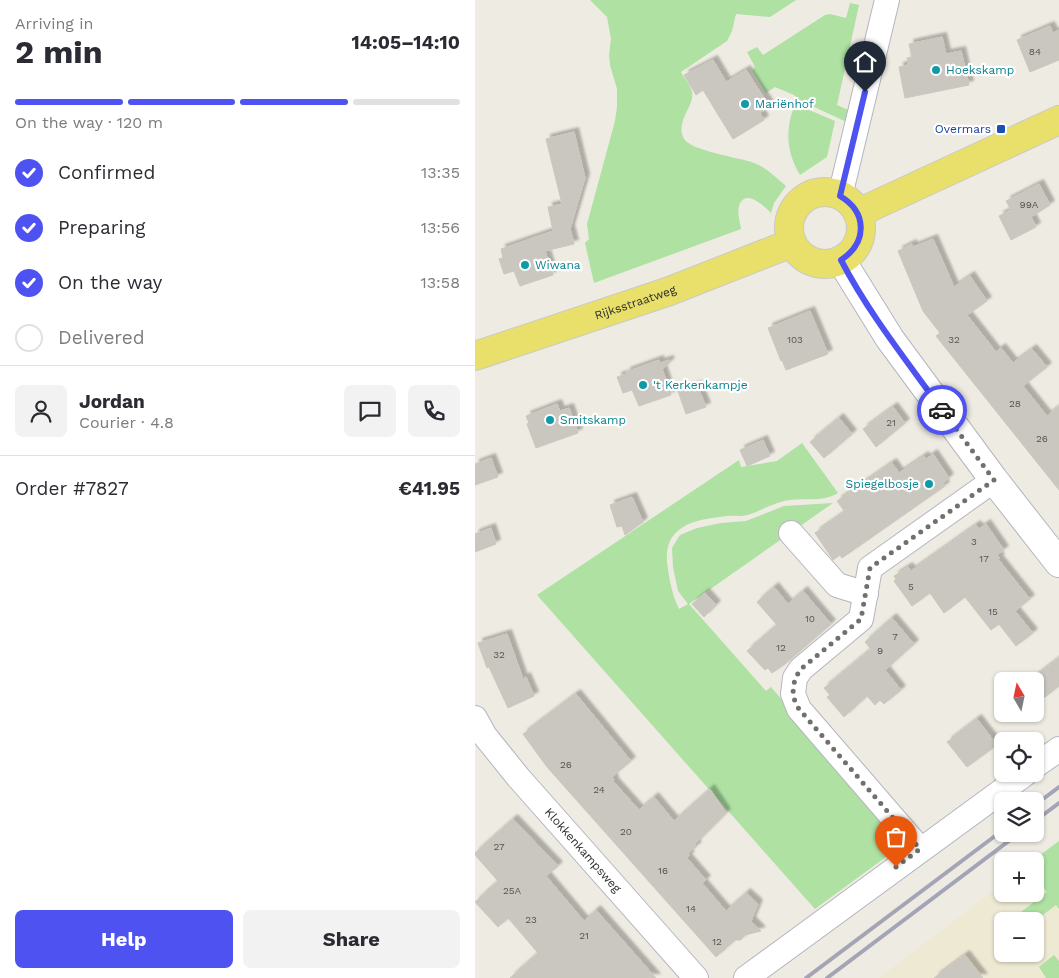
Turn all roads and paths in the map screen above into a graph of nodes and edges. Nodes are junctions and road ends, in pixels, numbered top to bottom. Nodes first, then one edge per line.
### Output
1 (887, 0) edge
2 (1059, 120) edge
3 (849, 204) junction
4 (792, 243) junction
5 (841, 260) junction
6 (475, 356) edge
7 (994, 480) junction
8 (791, 533) dead end
9 (1059, 563) edge
10 (865, 594) junction
11 (475, 719) edge
12 (1059, 749) edge
13 (1044, 760) edge
14 (1014, 782) edge
15 (920, 849) junction
16 (696, 978) edge
17 (746, 978) edge

1 - 3 street
2 - 3 main road
3 - 4 main road
3 - 5 main road
4 - 5 main road
4 - 6 main road, Rijksstraatweg
5 - 7 main road
7 - 9 main road
7 - 10 street
8 - 10 street
10 - 15 street
11 - 16 street, Klokkenkampsweg
12 - 13 street
14 - 15 street
15 - 17 street

